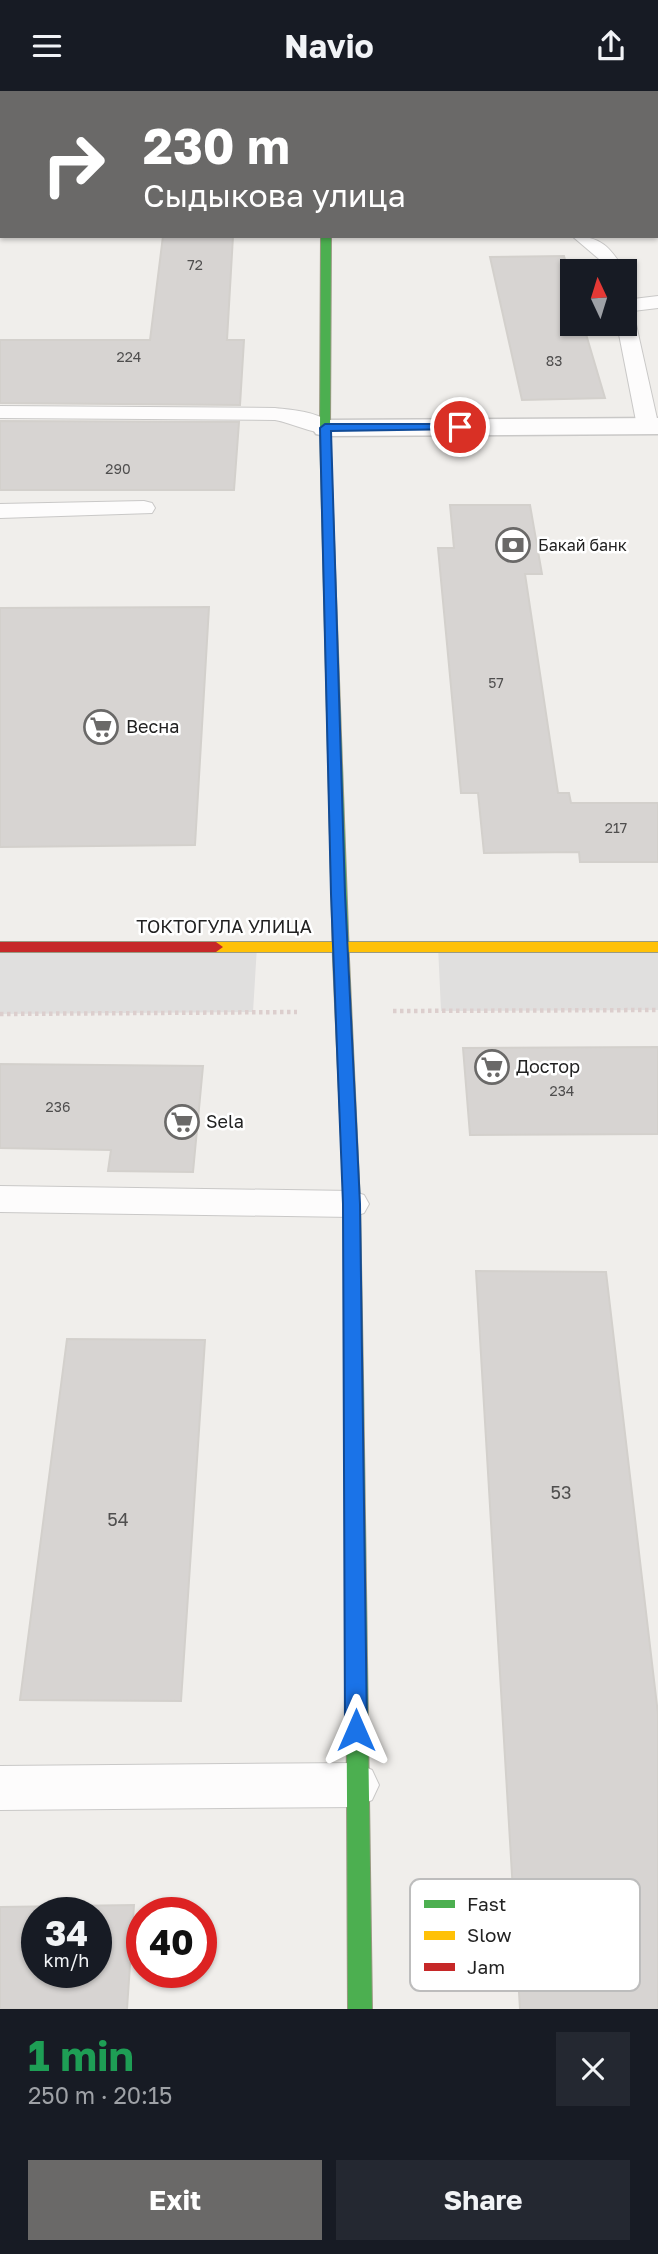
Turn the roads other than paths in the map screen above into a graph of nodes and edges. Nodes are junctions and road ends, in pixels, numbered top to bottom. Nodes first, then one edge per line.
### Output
1 (326, 238) edge
2 (584, 238) edge
3 (608, 259) edge
4 (658, 302) edge
5 (637, 305) edge
6 (630, 336) edge
7 (0, 412) edge
8 (653, 426) edge
9 (325, 428) junction
10 (145, 508) dead end
11 (0, 511) edge
12 (342, 946) junction
13 (0, 947) edge
14 (658, 947) edge
15 (0, 1199) edge
16 (352, 1204) junction
17 (357, 1785) junction
18 (0, 1788) edge
19 (360, 2009) edge

1 - 9 street
2 - 3 lane
4 - 5 lane
6 - 8 lane
7 - 9 lane
8 - 9 street
9 - 12 street
10 - 11 lane
12 - 13 street, ТОКТОГУЛА УЛИЦА
12 - 14 street, ТОКТОГУЛА УЛИЦА
12 - 16 street
15 - 16 lane
16 - 17 street
17 - 18 lane
17 - 19 street

